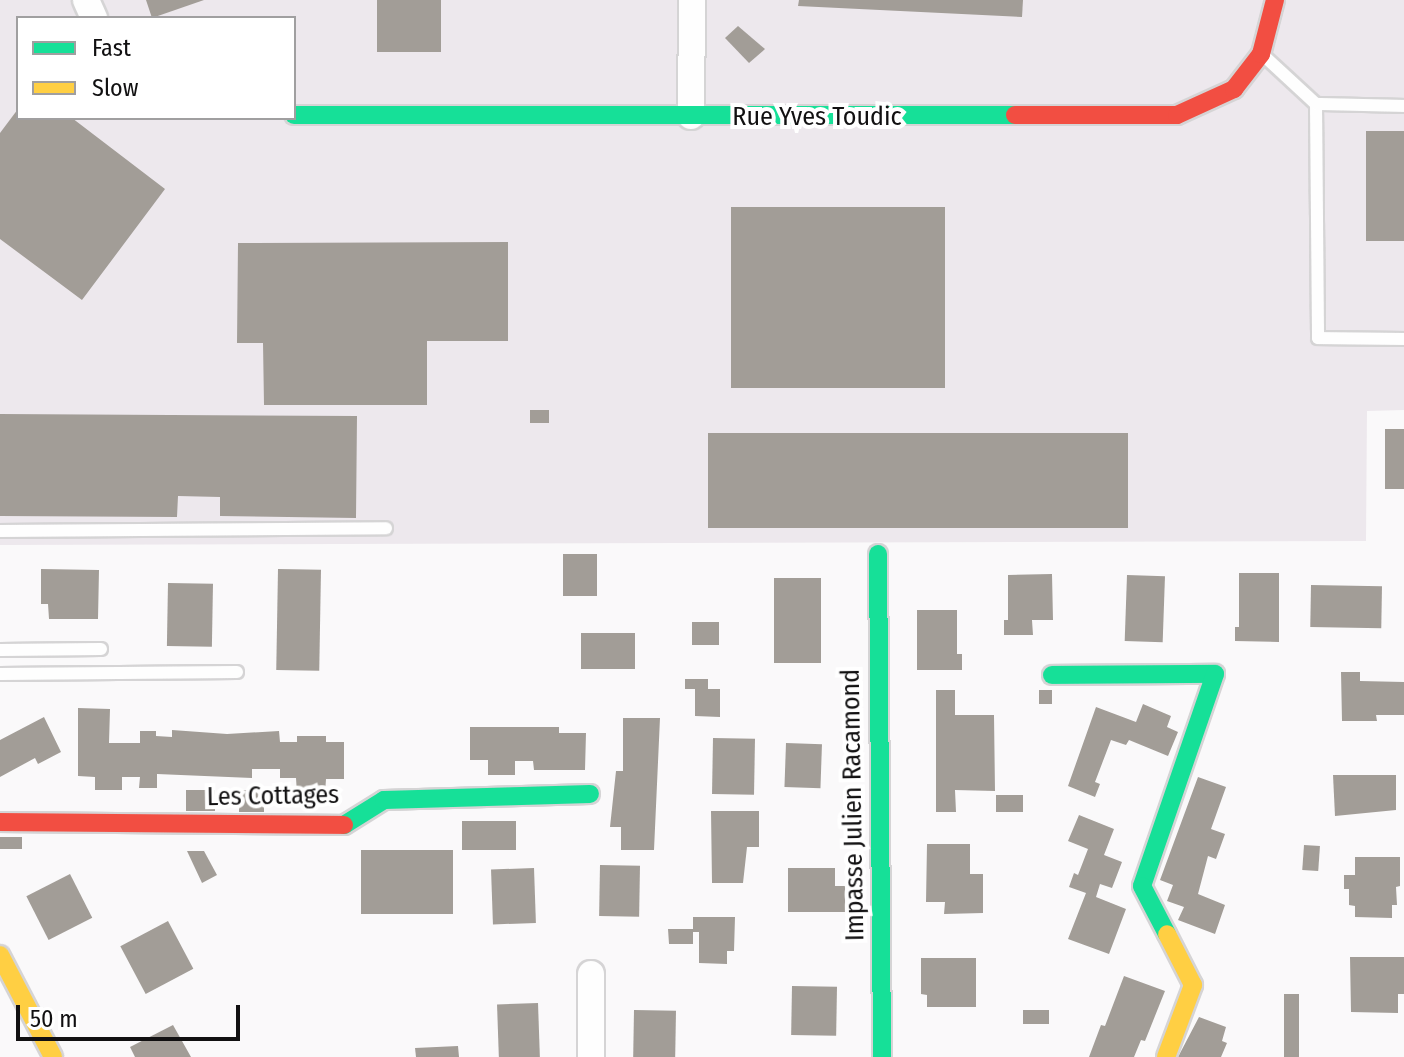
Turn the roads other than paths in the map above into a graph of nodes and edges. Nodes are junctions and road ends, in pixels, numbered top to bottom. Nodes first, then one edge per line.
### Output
1 (692, 0) edge
2 (1275, 0) edge
3 (1261, 54) junction
4 (1316, 104) junction
5 (1404, 106) edge
6 (296, 115) edge
7 (691, 116) junction
8 (1404, 339) edge
9 (386, 528) dead end
10 (0, 531) edge
11 (878, 554) dead end
12 (101, 649) dead end
13 (0, 650) edge
14 (237, 672) dead end
15 (0, 674) edge
16 (1052, 675) dead end
17 (590, 794) dead end
18 (0, 822) edge
19 (0, 955) edge
20 (591, 974) dead end
21 (53, 1057) edge
22 (591, 1057) edge
23 (882, 1057) edge
24 (1166, 1057) edge

1 - 7 street
2 - 3 street, Rue Yves Toudic
3 - 4 lane
3 - 7 street, Rue Yves Toudic
4 - 5 lane
4 - 8 lane
6 - 7 street, Rue Yves Toudic
9 - 10 lane
11 - 23 street, Impasse Julien Racamond
12 - 13 lane
14 - 15 lane
16 - 24 street
17 - 18 street, Les Cottages
19 - 21 street
20 - 22 street

